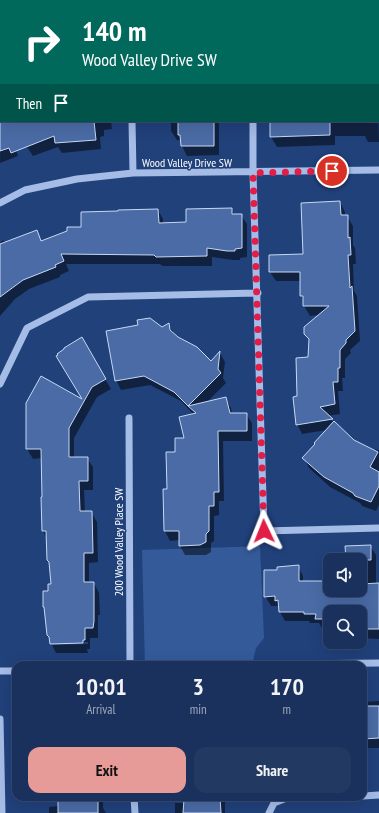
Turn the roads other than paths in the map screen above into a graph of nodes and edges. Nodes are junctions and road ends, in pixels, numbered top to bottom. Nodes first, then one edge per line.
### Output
1 (132, 122) edge
2 (253, 122) edge
3 (379, 170) edge
4 (133, 173) junction
5 (253, 173) junction
6 (0, 203) edge
7 (258, 293) junction
8 (0, 384) edge
9 (129, 418) dead end
10 (379, 528) edge
11 (130, 661) edge
12 (367, 663) edge
13 (379, 663) edge
14 (0, 671) edge
15 (12, 671) edge
16 (0, 719) edge
17 (379, 795) edge
18 (367, 796) edge
19 (134, 801) edge
20 (279, 801) edge
21 (2, 813) edge
22 (135, 813) edge
23 (269, 813) edge

1 - 4 street
2 - 5 street
3 - 5 street, Wood Valley Drive SW
4 - 5 street, Wood Valley Drive SW
4 - 6 street, Wood Valley Drive SW
5 - 7 street
7 - 8 street
7 - 10 street
9 - 11 street, 200 Wood Valley Place SW
12 - 13 street
14 - 15 street
16 - 21 street
17 - 18 street
19 - 22 street
20 - 23 street

